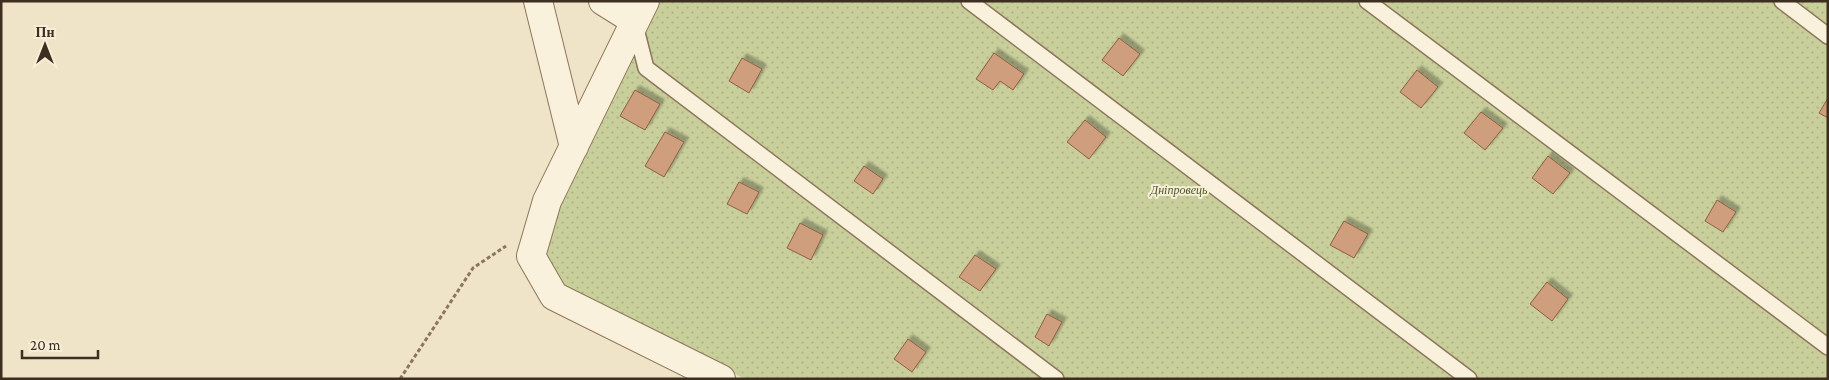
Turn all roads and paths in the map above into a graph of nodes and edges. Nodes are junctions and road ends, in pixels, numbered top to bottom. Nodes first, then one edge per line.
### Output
1 (538, 1) edge
2 (603, 1) edge
3 (969, 1) edge
4 (1367, 1) edge
5 (1782, 1) edge
6 (640, 11) edge
7 (1828, 36) edge
8 (574, 147) junction
9 (531, 256) junction
10 (1828, 347) edge
11 (400, 379) edge
12 (721, 379) edge
13 (1056, 379) edge
14 (1469, 379) edge

1 - 8 street
2 - 6 street
3 - 14 lane
4 - 10 lane
5 - 7 lane
6 - 8 street
6 - 13 lane
8 - 9 street
9 - 11 path
9 - 12 street

